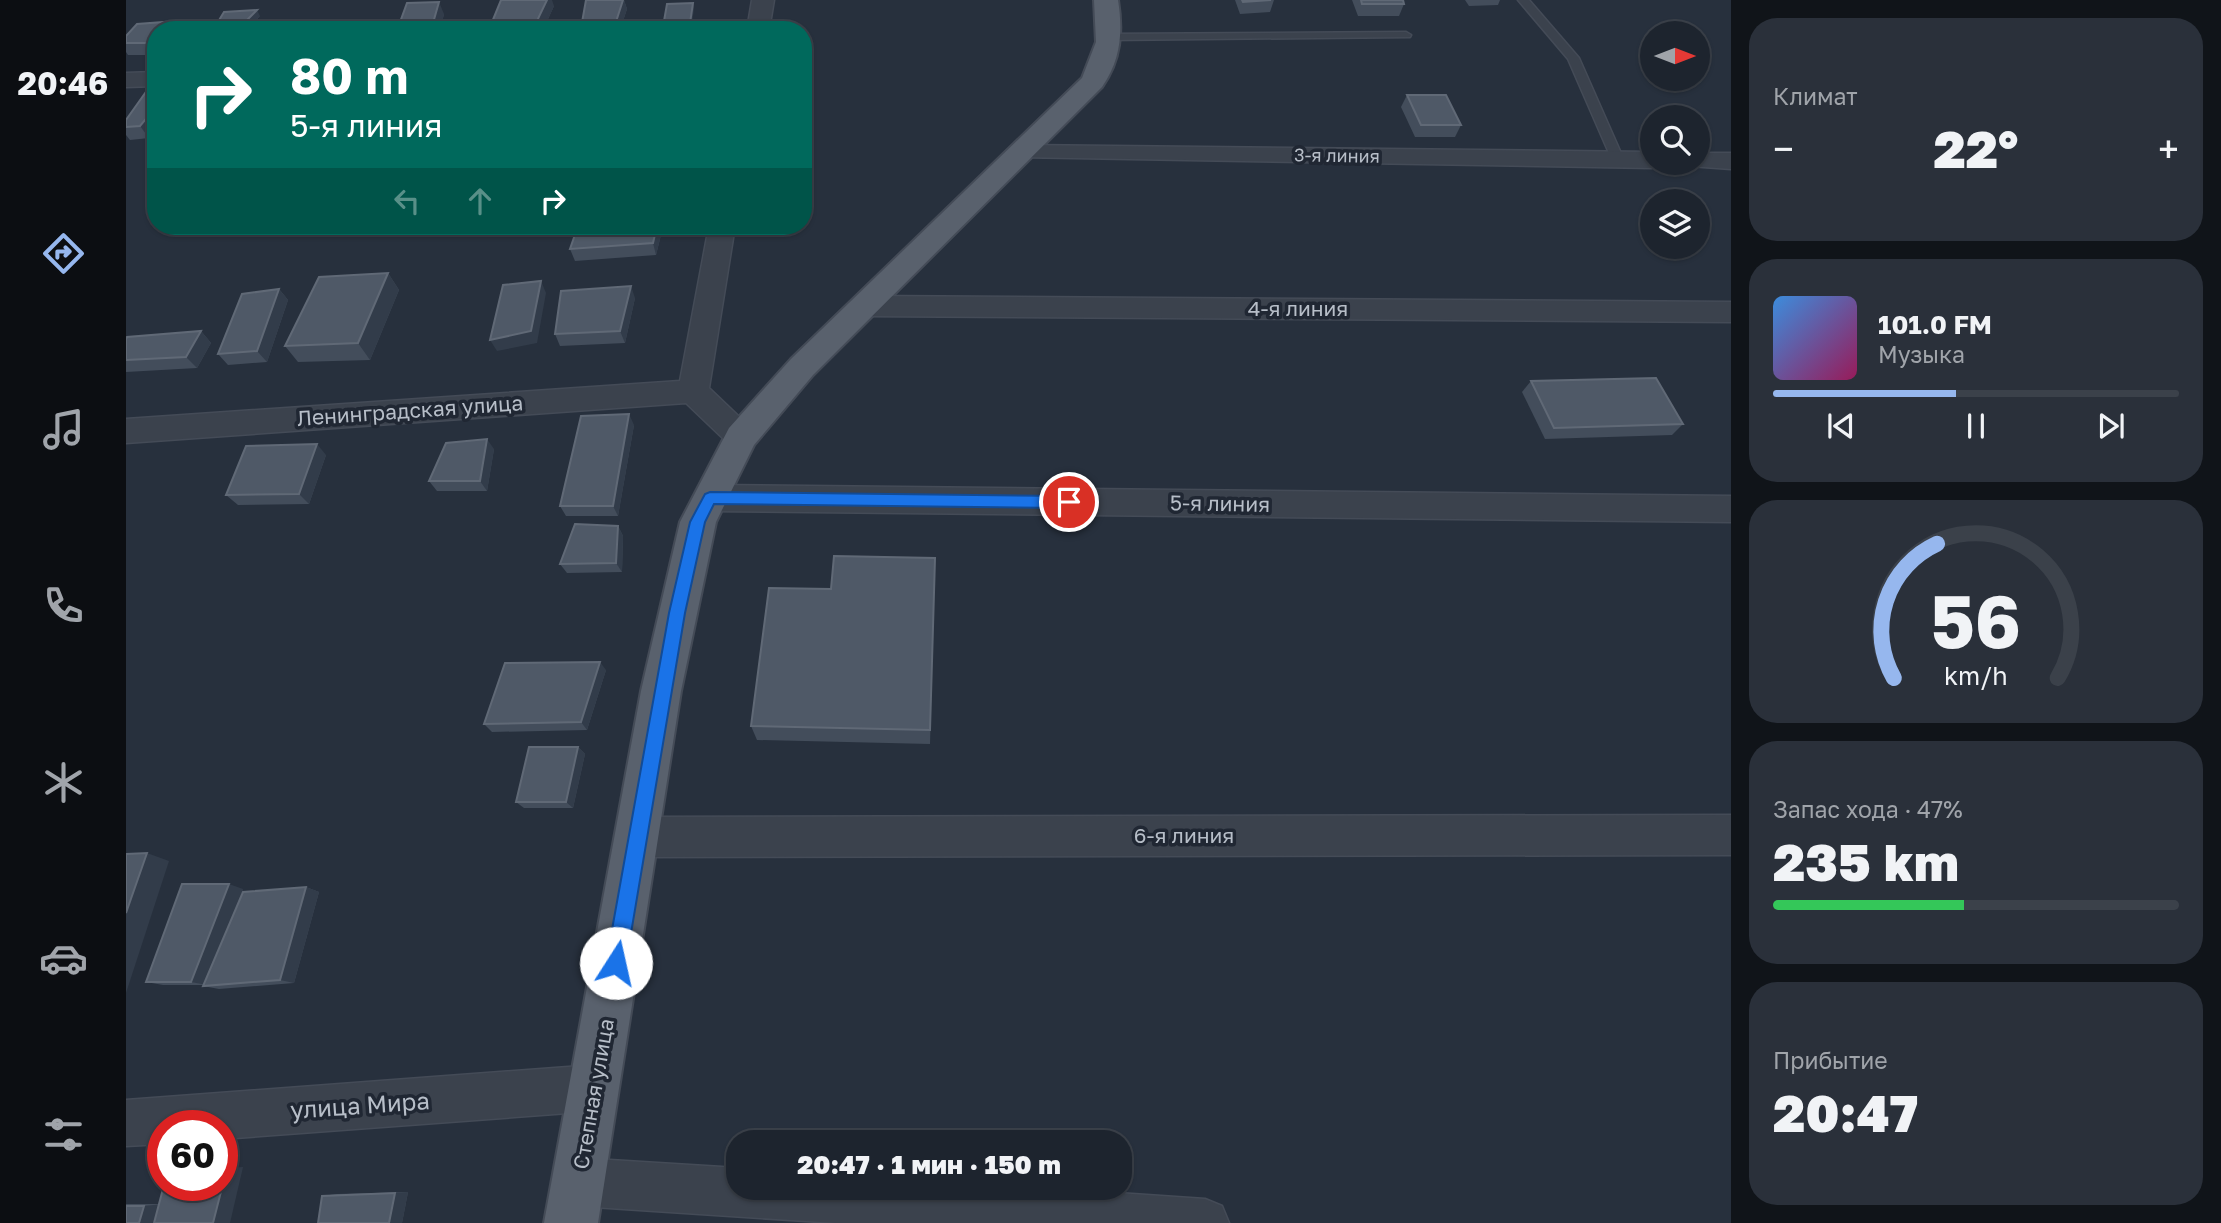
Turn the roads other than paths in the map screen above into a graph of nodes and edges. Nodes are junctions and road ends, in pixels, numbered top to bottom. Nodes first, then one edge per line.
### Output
1 (763, 0) edge
2 (1106, 0) edge
3 (1523, 0) edge
4 (760, 21) edge
5 (1405, 35) dead end
6 (1108, 37) junction
7 (126, 79) edge
8 (147, 79) edge
9 (1021, 152) junction
10 (1618, 160) junction
11 (1640, 160) edge
12 (1710, 161) edge
13 (1731, 161) edge
14 (720, 235) edge
15 (864, 306) junction
16 (1731, 312) edge
17 (693, 391) junction
18 (126, 430) edge
19 (741, 437) junction
20 (710, 498) junction
21 (1731, 509) edge
22 (1731, 835) edge
23 (637, 837) junction
24 (595, 1088) junction
25 (126, 1124) edge
26 (575, 1203) edge
27 (1205, 1223) edge

1 - 4 street
2 - 6 main road, Степная улица
3 - 10 lane
5 - 6 lane
6 - 9 main road, Степная улица
7 - 8 street
9 - 10 street, 3-я линия
9 - 15 main road, Степная улица
10 - 11 street, 3-я линия
12 - 13 street
14 - 17 street
15 - 16 street, 4-я линия
15 - 19 main road, Степная улица
17 - 18 street, Ленинградская улица
17 - 19 street
19 - 20 main road, Степная улица
20 - 21 street, 5-я линия
20 - 23 main road, Степная улица
22 - 23 street, 6-я линия
23 - 24 main road, Степная улица
24 - 25 street, улица Мира
24 - 26 main road, Степная улица
26 - 27 street

